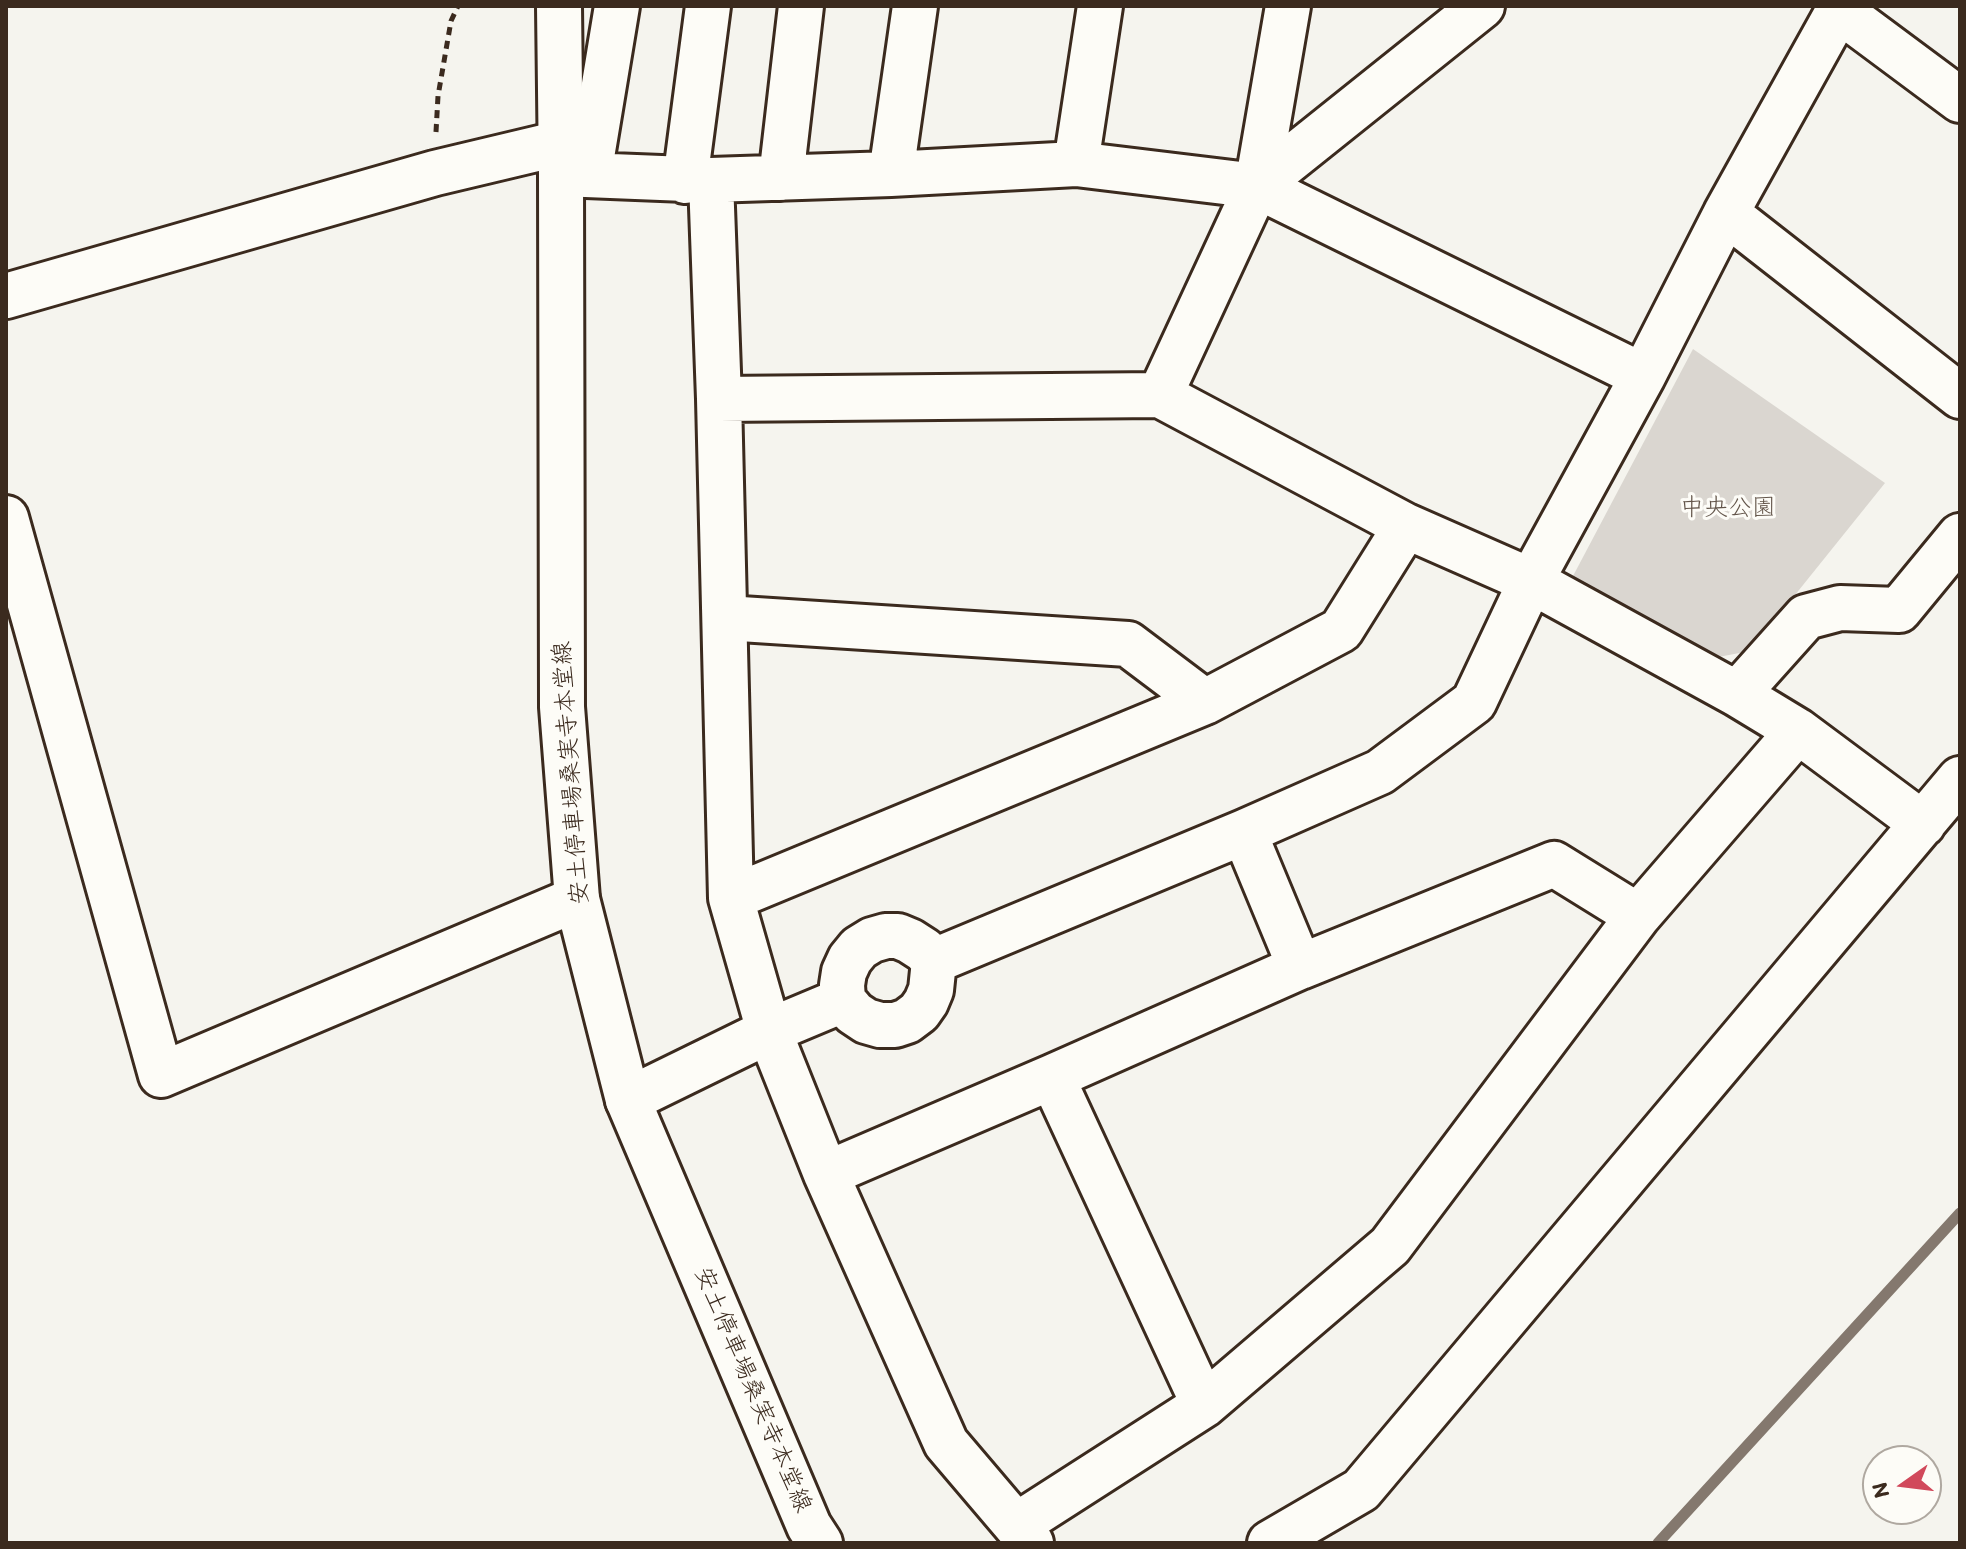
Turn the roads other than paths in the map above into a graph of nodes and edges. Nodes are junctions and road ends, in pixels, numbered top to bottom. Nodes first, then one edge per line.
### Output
1 (559, 6) edge
2 (617, 6) edge
3 (708, 6) edge
4 (801, 6) edge
5 (915, 6) edge
6 (1100, 6) edge
7 (1288, 6) edge
8 (1482, 6) edge
9 (1840, 8) edge
10 (1960, 100) edge
11 (570, 164) junction
12 (1076, 164) junction
13 (891, 174) junction
14 (781, 178) junction
15 (698, 180) junction
16 (1257, 186) junction
17 (1726, 213) junction
18 (6, 296) edge
19 (1643, 376) junction
20 (1160, 395) junction
21 (1960, 396) edge
22 (719, 399) junction
23 (6, 518) edge
24 (1406, 526) junction
25 (1960, 536) edge
26 (1531, 581) junction
27 (725, 618) junction
28 (1737, 694) junction
29 (1205, 702) junction
30 (1798, 731) junction
31 (1960, 779) edge
32 (1923, 824) junction
33 (1244, 832) junction
34 (731, 898) junction
35 (577, 899) junction
36 (1638, 916) junction
37 (934, 961) junction
38 (1300, 967) junction
39 (843, 1000) junction
40 (769, 1031) junction
41 (1052, 1077) junction
42 (628, 1100) junction
43 (826, 1174) junction
44 (1204, 1405) junction
45 (1024, 1534) edge
46 (820, 1543) edge
47 (1270, 1543) edge

1 - 11 street, 安土停車場桑実寺本堂線
2 - 11 street
3 - 15 street
4 - 14 street
5 - 13 street
6 - 12 street
7 - 16 street
8 - 16 street
9 - 10 street
9 - 17 street
11 - 15 street
11 - 18 street
11 - 35 street, 安土停車場桑実寺本堂線
12 - 13 street
12 - 16 street
13 - 14 street
14 - 15 street
15 - 22 street
16 - 19 street
16 - 20 street
17 - 19 street
17 - 21 street
19 - 26 street
20 - 22 street
20 - 24 street
22 - 27 street
23 - 35 street
24 - 26 street
24 - 29 street
25 - 28 street
26 - 28 street
26 - 33 street
27 - 29 street
27 - 34 street
28 - 30 street
29 - 34 street
30 - 32 street
30 - 36 street
31 - 32 street
32 - 47 street
33 - 37 street
33 - 38 street
34 - 40 street
35 - 42 street, 安土停車場桑実寺本堂線
36 - 38 street
36 - 44 street
37 - 39 street
37 - 39 street
38 - 41 street
39 - 40 street
40 - 42 street
40 - 43 street
41 - 43 street
41 - 44 street
42 - 46 street, 安土停車場桑実寺本堂線
43 - 45 street
44 - 45 street

